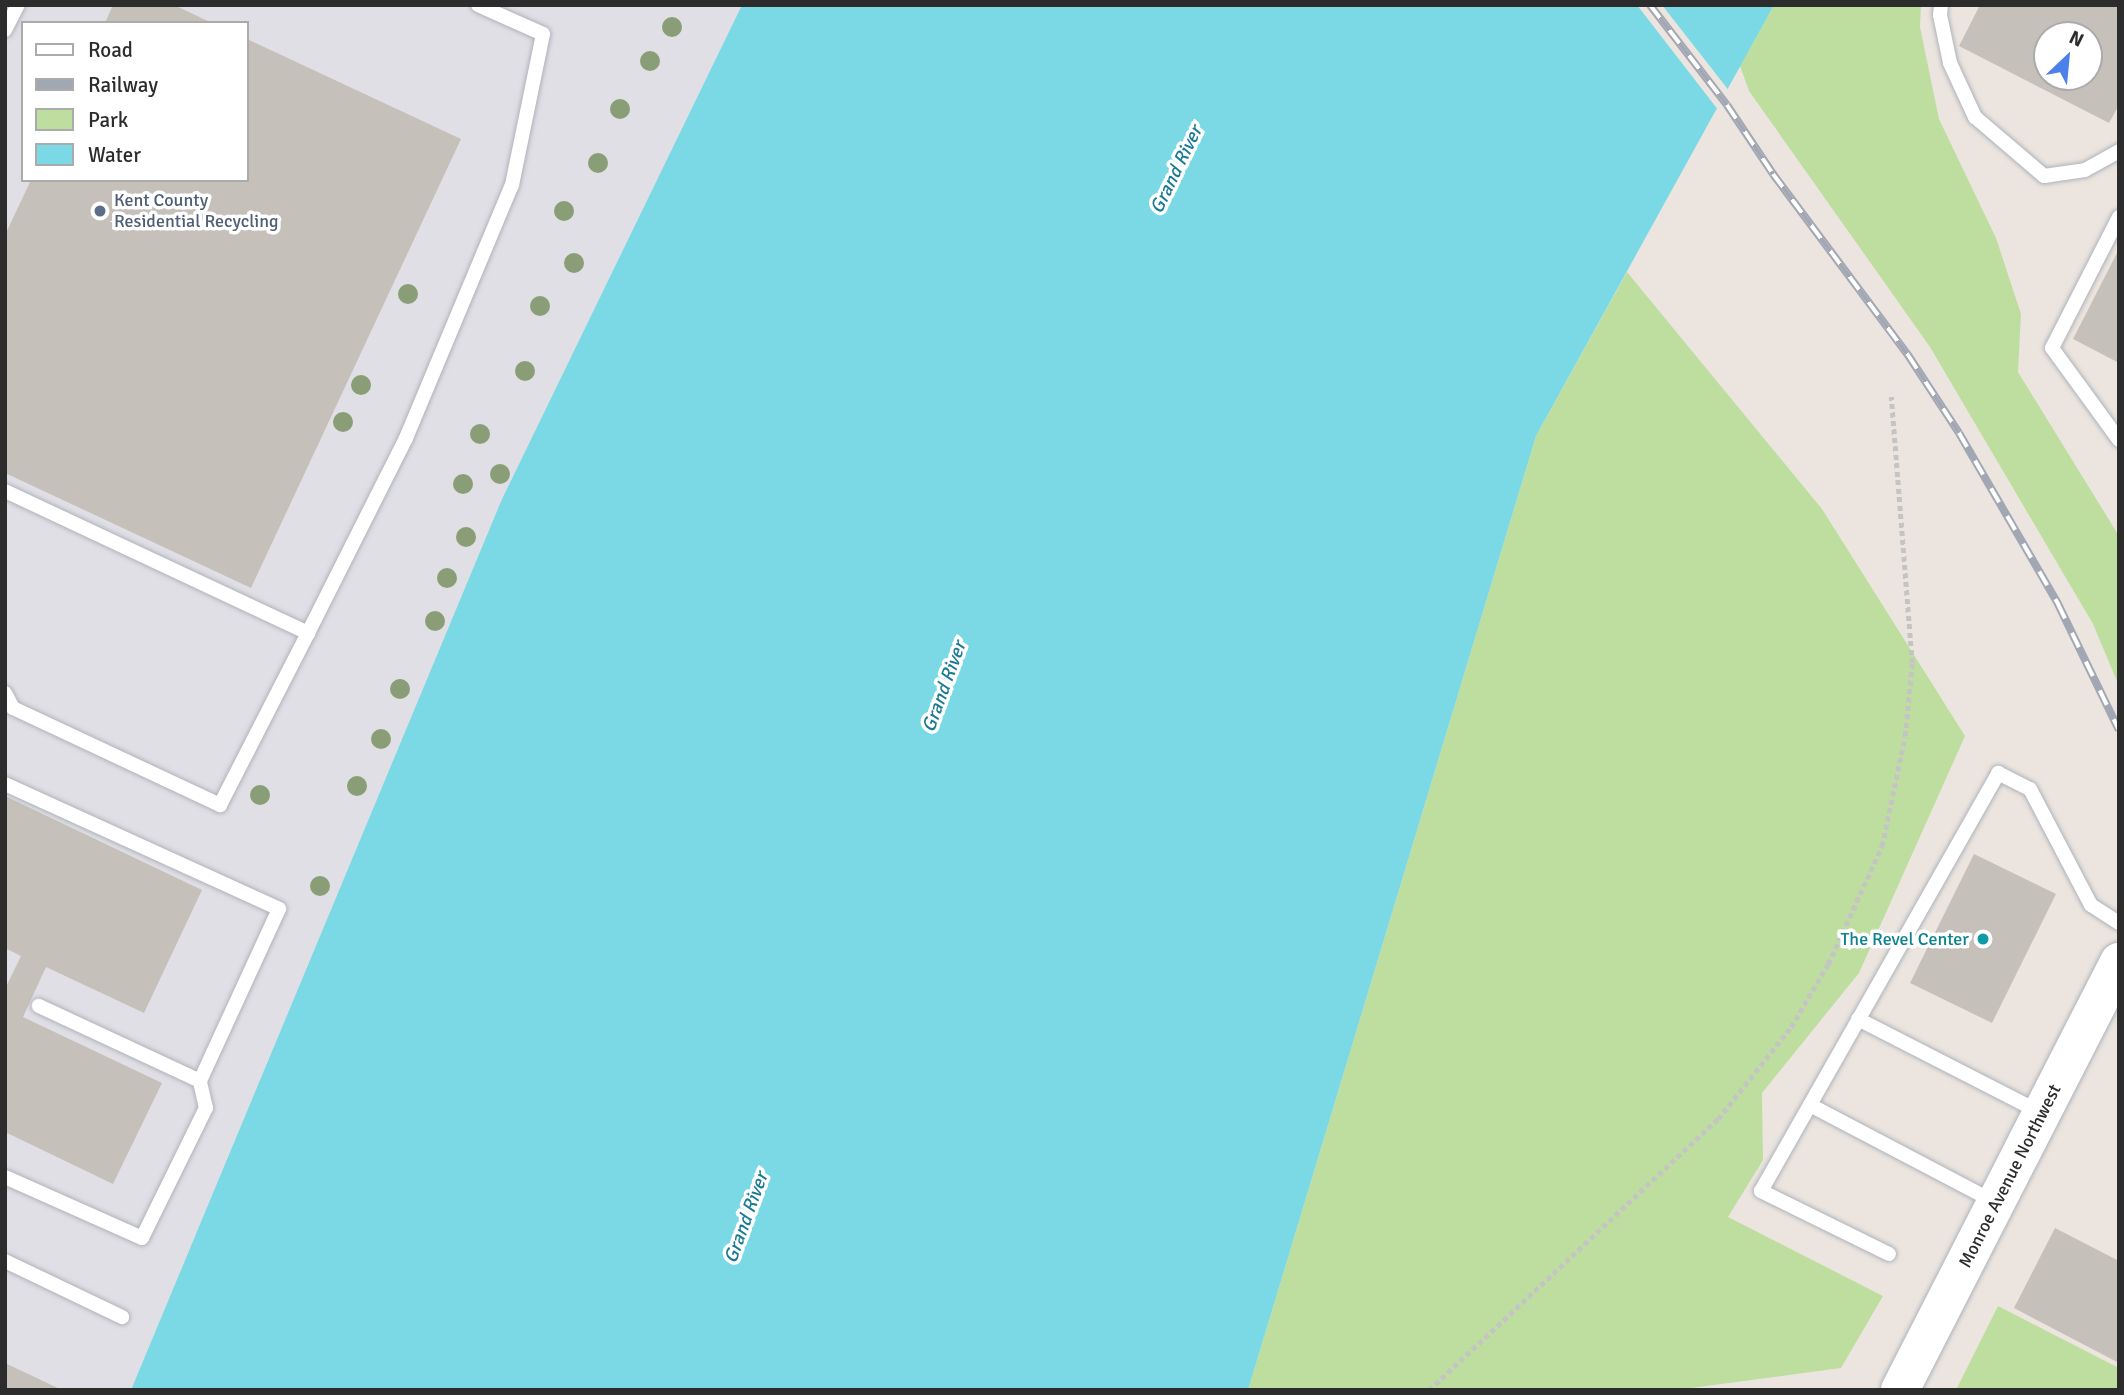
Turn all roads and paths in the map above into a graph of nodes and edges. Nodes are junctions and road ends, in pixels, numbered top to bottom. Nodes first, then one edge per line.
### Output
1 (18, 5) edge
2 (478, 5) edge
3 (1941, 5) edge
4 (5, 30) edge
5 (2119, 151) edge
6 (2119, 217) edge
7 (1891, 397) dead end
8 (2119, 440) edge
9 (5, 491) edge
10 (308, 633) junction
11 (5, 693) edge
12 (5, 784) edge
13 (2119, 923) edge
14 (2119, 962) edge
15 (39, 1006) dead end
16 (1858, 1019) junction
17 (200, 1081) junction
18 (1810, 1105) junction
19 (2042, 1113) junction
20 (5, 1177) edge
21 (1996, 1202) junction
22 (1889, 1254) dead end
23 (5, 1261) edge
24 (122, 1317) dead end
25 (1429, 1390) edge
26 (1900, 1390) edge

1 - 4 lane
2 - 10 lane
3 - 5 lane
6 - 8 lane
7 - 25 path
9 - 10 lane
10 - 11 lane
12 - 17 lane
13 - 16 lane
14 - 19 main road, Monroe Avenue Northwest
15 - 17 lane
16 - 18 lane
16 - 19 lane
17 - 20 lane
18 - 21 lane
18 - 22 lane
19 - 21 main road, Monroe Avenue Northwest
21 - 26 main road, Monroe Avenue Northwest
23 - 24 lane

